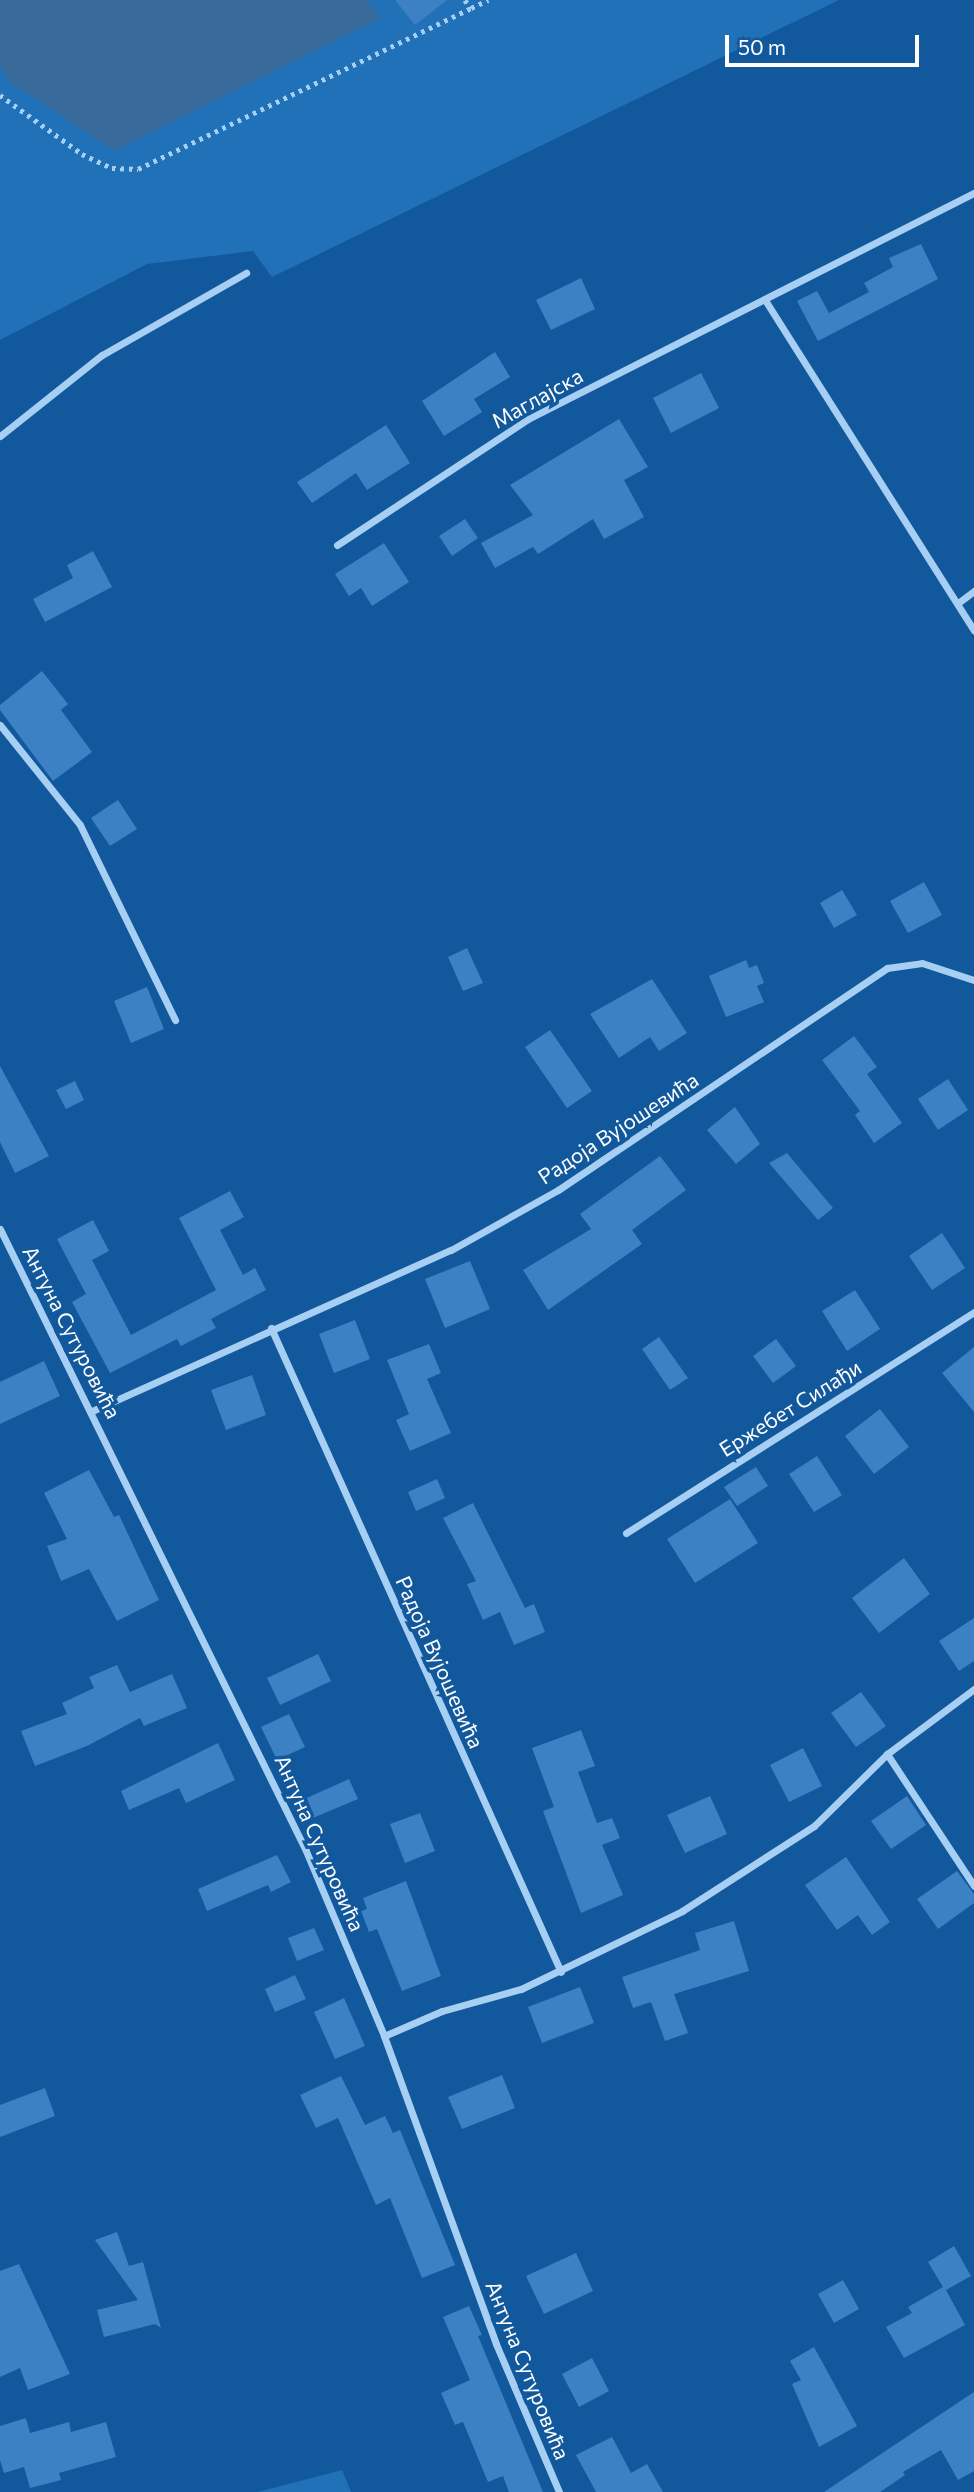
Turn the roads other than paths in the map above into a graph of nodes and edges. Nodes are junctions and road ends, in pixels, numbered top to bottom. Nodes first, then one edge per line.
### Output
1 (974, 193) edge
2 (246, 273) dead end
3 (765, 300) junction
4 (0, 436) edge
5 (337, 545) dead end
6 (974, 591) edge
7 (958, 603) junction
8 (974, 630) edge
9 (0, 725) edge
10 (974, 980) edge
11 (175, 1020) dead end
12 (0, 1229) edge
13 (974, 1312) edge
14 (271, 1328) junction
15 (92, 1411) junction
16 (626, 1533) dead end
17 (974, 1689) edge
18 (887, 1754) junction
19 (974, 1886) edge
20 (561, 1972) junction
21 (384, 2036) junction
22 (559, 2492) edge

1 - 3 street, Маглајска
2 - 4 street
3 - 5 street, Маглајска
3 - 7 street
6 - 7 street
7 - 8 street
9 - 11 street
10 - 14 street, Радоја Вујошевића
12 - 15 street, Антуна Сутуровића
13 - 16 street, Ержебет Силађи
14 - 15 street, Радоја Вујошевића
14 - 20 street, Радоја Вујошевића
15 - 21 street, Антуна Сутуровића
17 - 18 street
18 - 19 street
18 - 20 street
20 - 21 street
21 - 22 street, Антуна Сутуровића

